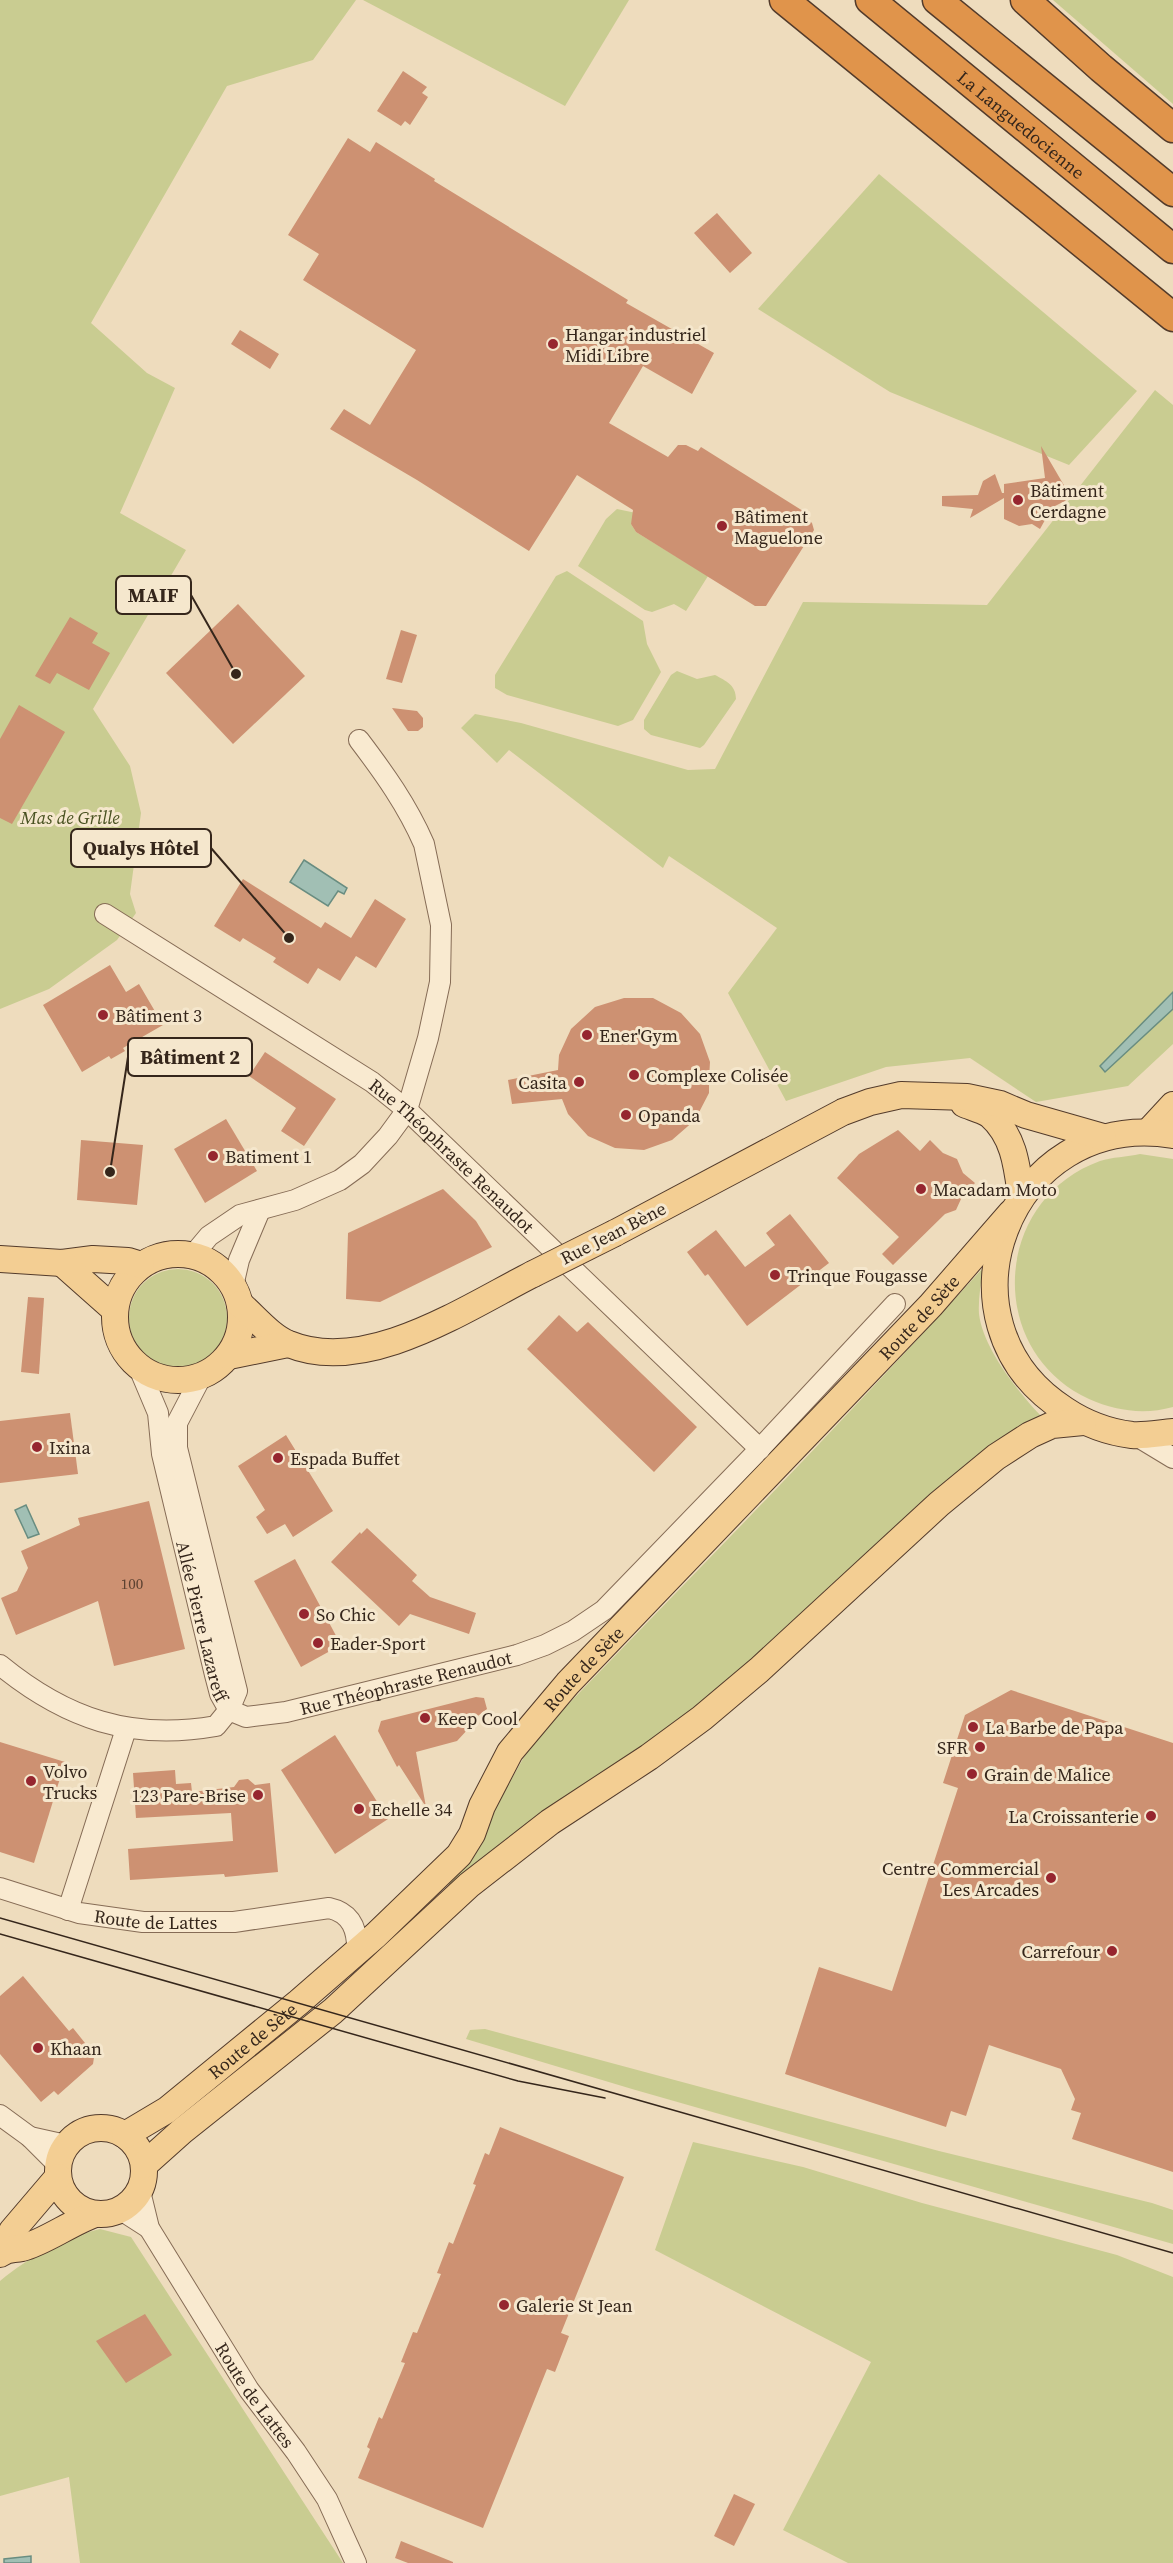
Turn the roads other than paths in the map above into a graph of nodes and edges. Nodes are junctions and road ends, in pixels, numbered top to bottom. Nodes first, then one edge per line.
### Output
1 (784, 0) edge
2 (870, 0) edge
3 (937, 0) edge
4 (1025, 0) edge
5 (1173, 128) edge
6 (1173, 192) edge
7 (1173, 249) edge
8 (1173, 317) edge
9 (359, 740) dead end
10 (105, 914) dead end
11 (932, 1095) junction
12 (1173, 1105) edge
13 (407, 1110) junction
14 (1161, 1133) edge
15 (1103, 1137) junction
16 (1016, 1204) junction
17 (260, 1210) junction
18 (193, 1255) junction
19 (0, 1259) edge
20 (62, 1263) junction
21 (141, 1265) junction
22 (237, 1295) junction
23 (895, 1304) dead end
24 (115, 1310) junction
25 (288, 1344) junction
26 (229, 1356) junction
27 (139, 1368) junction
28 (201, 1377) junction
29 (1083, 1422) junction
30 (1173, 1432) edge
31 (1134, 1435) junction
32 (760, 1449) junction
33 (1173, 1458) edge
34 (180, 1491) junction
35 (0, 1665) edge
36 (229, 1710) junction
37 (126, 1729) junction
38 (0, 1888) edge
39 (68, 1910) junction
40 (357, 1953) junction
41 (0, 2115) edge
42 (125, 2135) junction
43 (60, 2162) junction
44 (144, 2165) junction
45 (140, 2191) junction
46 (121, 2210) junction
47 (95, 2214) junction
48 (149, 2228) junction
49 (4, 2251) edge
50 (356, 2563) edge

1 - 8 highway
2 - 7 highway, La Languedocienne
3 - 6 highway
4 - 5 highway
9 - 13 street
10 - 13 street, Rue Théophraste Renaudot
11 - 15 main road, Rue Jean Bène
11 - 16 main road, Rue Jean Bène
11 - 25 main road, Rue Jean Bène, bridge
12 - 14 main road
13 - 17 street
13 - 32 street, Rue Théophraste Renaudot
14 - 15 main road
15 - 16 main road, Route de Sète
16 - 29 main road
16 - 40 main road, Route de Sète
17 - 18 street
17 - 22 street
18 - 21 main road
18 - 22 main road
19 - 20 main road
20 - 21 main road
20 - 24 main road
21 - 24 main road
22 - 25 main road, Rue Jean Bène
22 - 26 main road
23 - 32 street, Rue Théophraste Renaudot
24 - 27 main road
25 - 26 main road, Rue Jean Bène
26 - 28 main road
27 - 28 main road
27 - 34 street, Allée Pierre Lazareff
28 - 34 street, Allée Pierre Lazareff
29 - 31 main road
29 - 44 main road, Route de Sète
30 - 31 main road
31 - 33 street
32 - 36 street, Rue Théophraste Renaudot
34 - 36 street, Allée Pierre Lazareff
35 - 37 street
36 - 37 street
37 - 39 street
38 - 39 street, Route de Lattes
39 - 40 street, Route de Lattes
40 - 42 main road, Route de Sète
41 - 43 street
42 - 43 main road
42 - 44 main road
43 - 47 main road
43 - 49 main road
44 - 45 main road
45 - 46 main road
45 - 48 street, Route de Lattes
46 - 47 main road
46 - 48 street, Route de Lattes
47 - 49 main road
48 - 50 street, Route de Lattes

